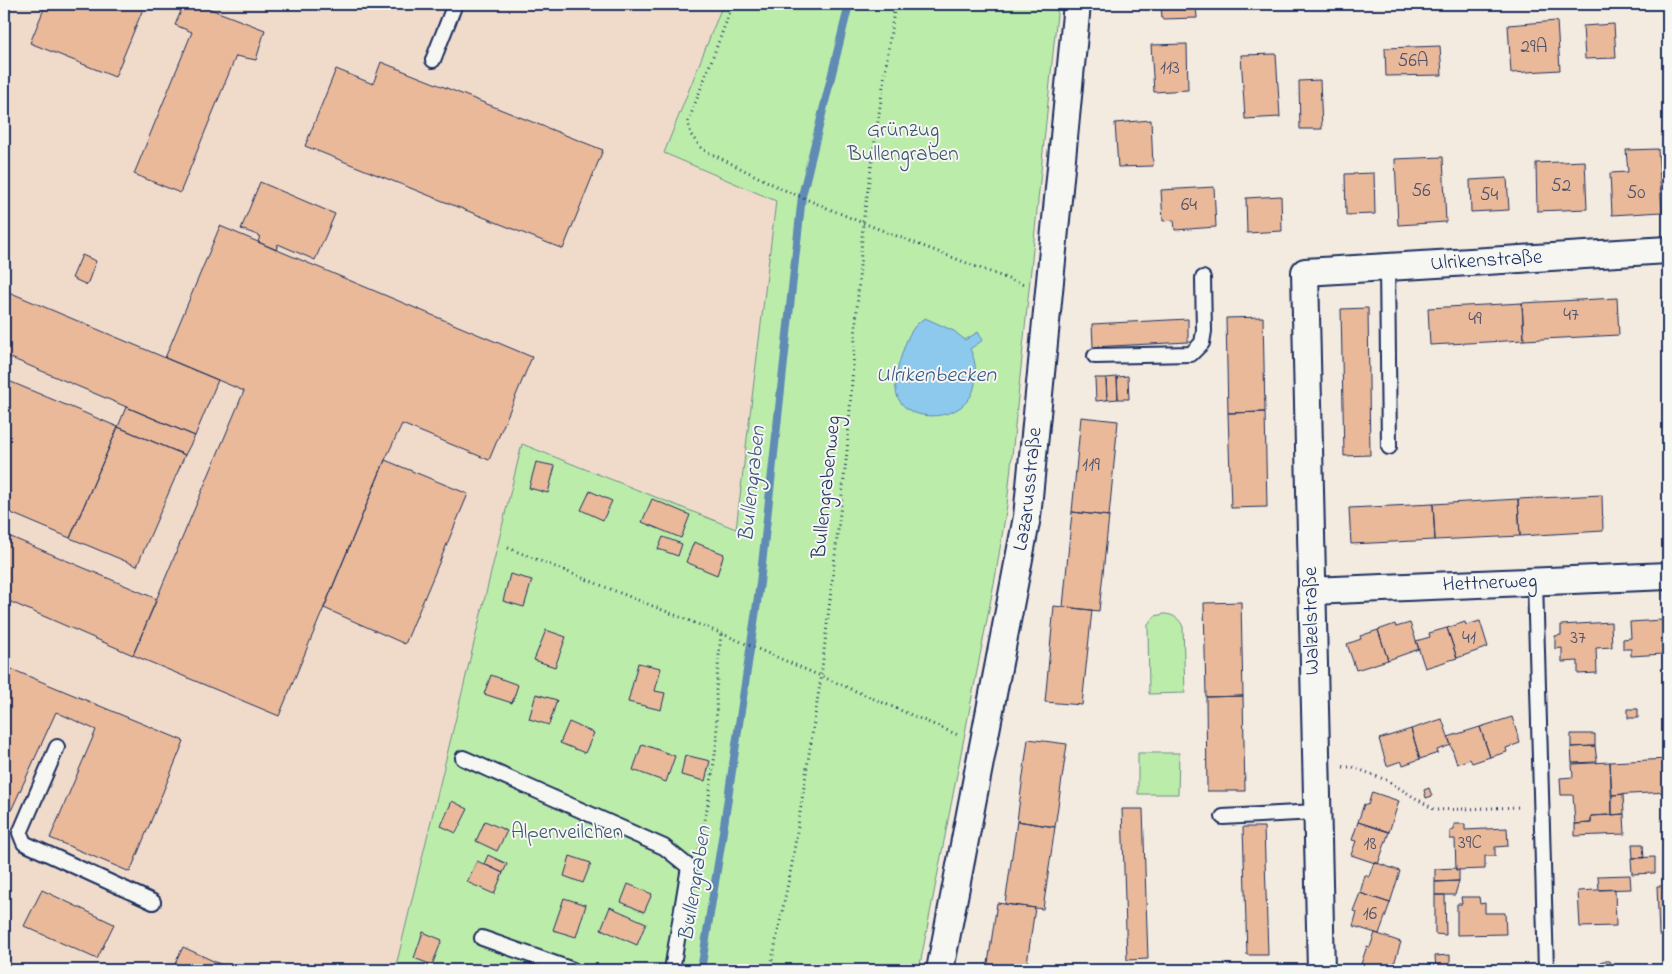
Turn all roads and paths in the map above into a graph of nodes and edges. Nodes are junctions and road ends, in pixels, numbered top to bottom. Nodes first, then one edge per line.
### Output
1 (455, 4) edge
2 (734, 4) edge
3 (895, 4) edge
4 (1077, 4) edge
5 (433, 60) dead end
6 (863, 223) junction
7 (1668, 250) edge
8 (1386, 267) junction
9 (1304, 272) joint
10 (1203, 278) dead end
11 (1050, 286) junction
12 (1095, 356) dead end
13 (1389, 447) dead end
14 (508, 548) dead end
15 (1668, 576) edge
16 (1535, 582) junction
17 (1311, 591) junction
18 (721, 633) junction
19 (821, 676) junction
20 (960, 736) dead end
21 (57, 747) dead end
22 (463, 758) dead end
23 (1339, 767) dead end
24 (1541, 807) junction
25 (1316, 812) junction
26 (1223, 818) dead end
27 (690, 867) junction
28 (153, 902) dead end
29 (482, 938) dead end
30 (573, 970) edge
31 (672, 970) edge
32 (770, 970) edge
33 (940, 970) edge
34 (1320, 970) edge
35 (1546, 970) edge

1 - 5 lane
2 - 6 path
3 - 6 path, Bullengrabenweg
4 - 11 street, Lazarusstraße
6 - 11 path
6 - 19 path, Bullengrabenweg
7 - 8 street, Ulrikenstraße
8 - 9 street, Ulrikenstraße
8 - 13 lane
9 - 17 street, Walzelstraße
10 - 12 lane
11 - 33 street, Lazarusstraße
14 - 18 path
15 - 16 street, Hettnerweg
16 - 17 street, Hettnerweg
16 - 24 lane
17 - 25 street, Walzelstraße
18 - 19 path
18 - 27 path
19 - 20 path
19 - 32 path, Bullengrabenweg
21 - 28 lane
22 - 27 lane
23 - 24 path
24 - 35 lane
25 - 26 lane
25 - 34 street, Walzelstraße
27 - 31 lane
29 - 30 lane

